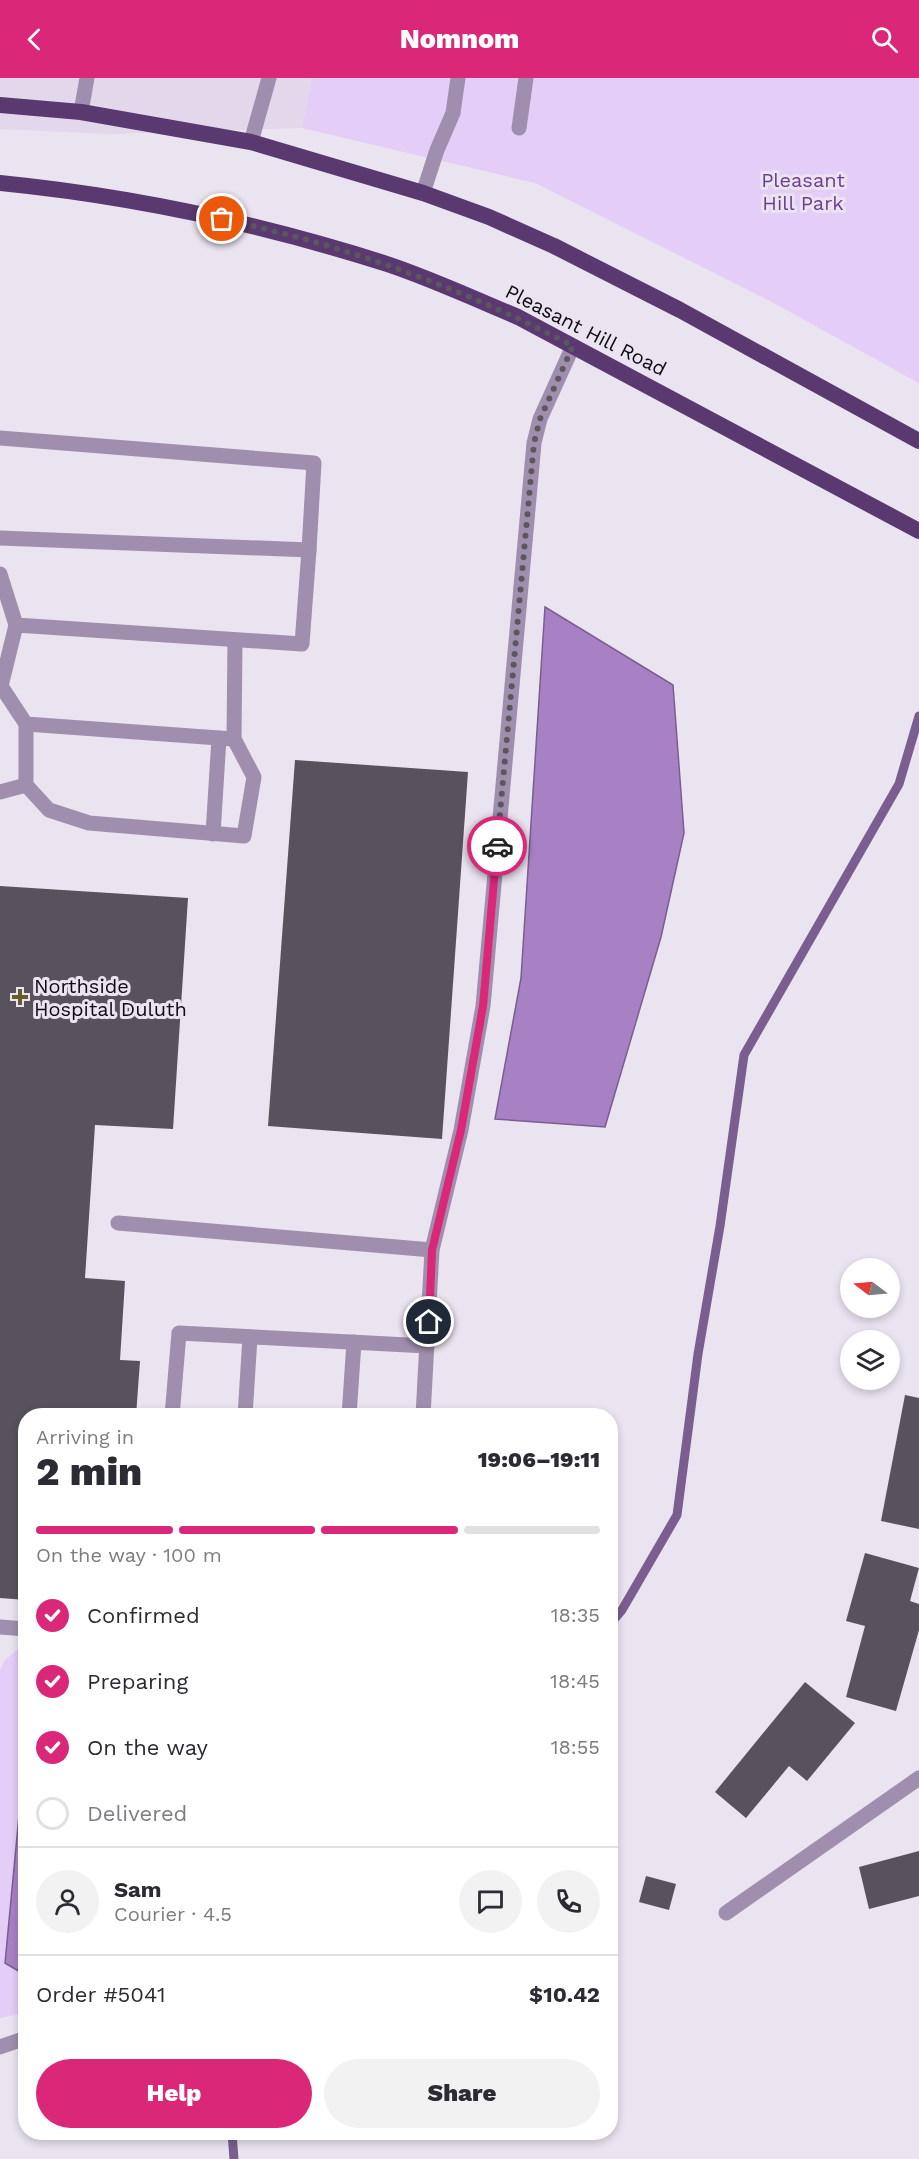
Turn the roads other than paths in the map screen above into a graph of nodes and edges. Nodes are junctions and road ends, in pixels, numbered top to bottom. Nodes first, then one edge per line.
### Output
1 (87, 78) edge
2 (268, 78) edge
3 (458, 78) edge
4 (526, 78) edge
5 (0, 105) edge
6 (81, 112) junction
7 (519, 128) dead end
8 (251, 142) junction
9 (0, 183) edge
10 (423, 193) junction
11 (573, 346) junction
12 (0, 438) edge
13 (919, 441) edge
14 (919, 531) edge
15 (0, 538) edge
16 (309, 550) junction
17 (0, 574) edge
18 (16, 625) junction
19 (235, 640) junction
20 (1, 686) edge
21 (26, 724) junction
22 (226, 739) junction
23 (26, 785) junction
24 (0, 792) edge
25 (213, 834) junction
26 (118, 1223) dead end
27 (432, 1250) junction
28 (250, 1337) junction
29 (354, 1342) junction
30 (427, 1346) junction
31 (173, 1408) edge
32 (246, 1408) edge
33 (350, 1408) edge
34 (423, 1408) edge
35 (0, 1628) edge
36 (18, 1629) edge
37 (919, 1778) edge
38 (726, 1913) dead end
39 (18, 2041) edge
40 (0, 2047) edge

1 - 6 street
2 - 8 street
3 - 10 street
4 - 7 street
5 - 6 highway
6 - 8 highway
8 - 10 highway
9 - 11 highway, Pleasant Hill Road
10 - 13 highway
11 - 14 highway, Pleasant Hill Road
11 - 27 street
12 - 16 street
15 - 16 street
16 - 19 street
17 - 18 street
18 - 19 street
18 - 20 street
19 - 22 street
20 - 21 street
21 - 22 street
21 - 23 street
22 - 25 street
22 - 25 street
23 - 24 street
23 - 25 street
26 - 27 street
27 - 30 street
28 - 29 street
28 - 31 street
28 - 32 street
29 - 30 street
29 - 33 street
30 - 34 street
35 - 36 street
37 - 38 street
39 - 40 street

